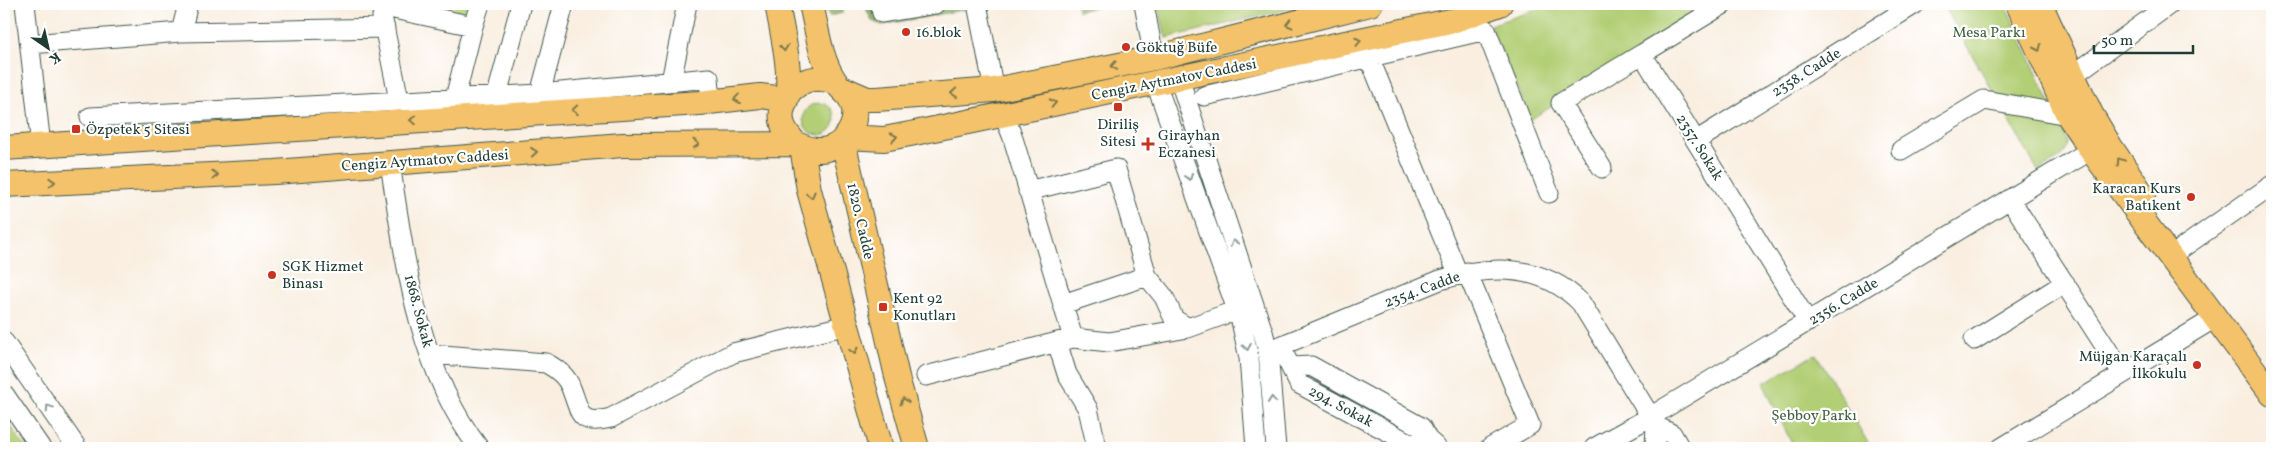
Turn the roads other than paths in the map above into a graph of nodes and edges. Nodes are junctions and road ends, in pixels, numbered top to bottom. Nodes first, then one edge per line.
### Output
1 (25, 4) edge
2 (188, 4) edge
3 (480, 4) edge
4 (521, 4) edge
5 (564, 4) edge
6 (687, 4) edge
7 (777, 4) edge
8 (811, 4) edge
9 (880, 4) edge
10 (936, 4) edge
11 (977, 4) edge
12 (1144, 4) edge
13 (1370, 4) edge
14 (1500, 4) edge
15 (1724, 4) edge
16 (1915, 4) edge
17 (2018, 4) edge
18 (2040, 4) edge
19 (2170, 4) edge
20 (380, 5) edge
21 (473, 26) junction
22 (385, 28) junction
23 (180, 32) junction
24 (30, 44) junction
25 (1642, 54) junction
26 (1369, 57) junction
27 (1279, 68) junction
28 (1155, 70) junction
29 (2072, 76) junction
30 (1179, 78) junction
31 (671, 81) junction
32 (840, 86) junction
33 (994, 90) junction
34 (540, 94) junction
35 (497, 95) junction
36 (787, 96) junction
37 (1204, 96) dead end
38 (455, 98) junction
39 (399, 100) junction
40 (711, 102) junction
41 (1003, 114) junction
42 (2068, 115) junction
43 (90, 117) dead end
44 (844, 139) junction
45 (1696, 141) junction
46 (799, 145) junction
47 (41, 146) junction
48 (4, 148) edge
49 (1901, 150) dead end
50 (2091, 150) junction
51 (390, 163) junction
52 (1602, 168) dead end
53 (2272, 184) edge
54 (4, 185) edge
55 (1028, 191) junction
56 (1548, 192) dead end
57 (2010, 199) junction
58 (2182, 248) junction
59 (1462, 274) junction
60 (1147, 276) junction
61 (2065, 283) junction
62 (1063, 304) junction
63 (1237, 310) junction
64 (2215, 318) junction
65 (1808, 322) junction
66 (847, 325) junction
67 (1188, 328) junction
68 (1065, 340) junction
69 (1974, 340) dead end
70 (4, 342) edge
71 (1274, 348) junction
72 (430, 354) junction
73 (2272, 370) edge
74 (2123, 374) junction
75 (926, 376) dead end
76 (4, 394) edge
77 (2272, 394) edge
78 (1653, 422) junction
79 (1432, 444) edge
80 (41, 448) edge
81 (77, 448) edge
82 (479, 448) edge
83 (881, 448) edge
84 (917, 448) edge
85 (1097, 448) edge
86 (1256, 448) edge
87 (1276, 448) edge
88 (1490, 448) edge
89 (1594, 448) edge
90 (1657, 448) edge
91 (1680, 448) edge
92 (2001, 448) edge

1 - 24 street
2 - 23 street
3 - 21 street
4 - 35 street
5 - 34 street
6 - 31 street
7 -> 36 main road
8 - 32 main road
9 - 10 street
11 - 33 street
12 - 28 street
13 -> 28 main road, Cengiz Aytmatov Caddesi
27 -> 14 main road, Cengiz Aytmatov Caddesi
15 - 25 street
16 - 45 street, 2358. Cadde
17 -> 42 main road
18 - 29 main road
19 - 29 street
20 - 21 street
20 - 22 street
21 - 38 street
22 - 23 street
22 - 39 street
23 - 24 street
24 - 47 street
25 - 45 street, 2357. Sokak
25 - 52 street
26 - 27 street
26 - 56 street
26 - 59 street
27 - 30 main road, Cengiz Aytmatov Caddesi
27 - 37 street
28 - 30 main road, Cengiz Aytmatov Caddesi
28 -> 33 main road, Cengiz Aytmatov Caddesi
41 -> 28 main road, Cengiz Aytmatov Caddesi
28 -> 63 street
58 -> 29 main road
71 -> 30 street
31 - 34 street
31 - 40 street
33 -> 32 main road, Cengiz Aytmatov Caddesi
32 - 36 main road, Cengiz Aytmatov Caddesi
32 - 44 main road
34 - 35 street
35 - 38 street
36 -> 40 main road
36 - 46 main road
38 - 39 street
39 - 43 street
40 -> 47 main road
44 -> 41 main road, Cengiz Aytmatov Caddesi
41 - 55 street
42 - 49 street
42 - 50 main road
44 - 46 main road, Cengiz Aytmatov Caddesi
84 -> 44 main road, 1820. Cadde
45 - 65 street, 2357. Sokak
51 -> 46 main road, Cengiz Aytmatov Caddesi
46 -> 66 main road
47 - 48 main road
50 - 57 street, 2356. Cadde
50 - 64 main road
54 -> 51 main road, Cengiz Aytmatov Caddesi
51 - 72 street, 1868. Sokak
53 - 58 street
55 - 60 street
55 - 62 street
57 - 61 street
57 - 65 street, 2356. Cadde
58 - 73 main road
59 - 71 street, 2354. Cadde
59 - 78 street, 2354. Cadde
59 - 88 street
60 - 62 street
60 - 67 street
61 - 69 street
61 - 74 street
62 - 68 street
63 - 67 street
63 -> 86 street
64 - 74 street
64 - 77 main road
65 - 78 street, 2356. Cadde
66 - 72 street
66 -> 83 main road
67 - 68 street
68 - 75 street
68 - 85 street
81 -> 70 street
71 - 79 street, 294. Sokak
87 -> 71 street
72 - 82 street, 1868. Sokak
74 - 92 street
76 - 80 street
78 - 89 street, 2356. Cadde
78 - 90 street, 2354. Cadde
78 - 91 street, 2354. Cadde

